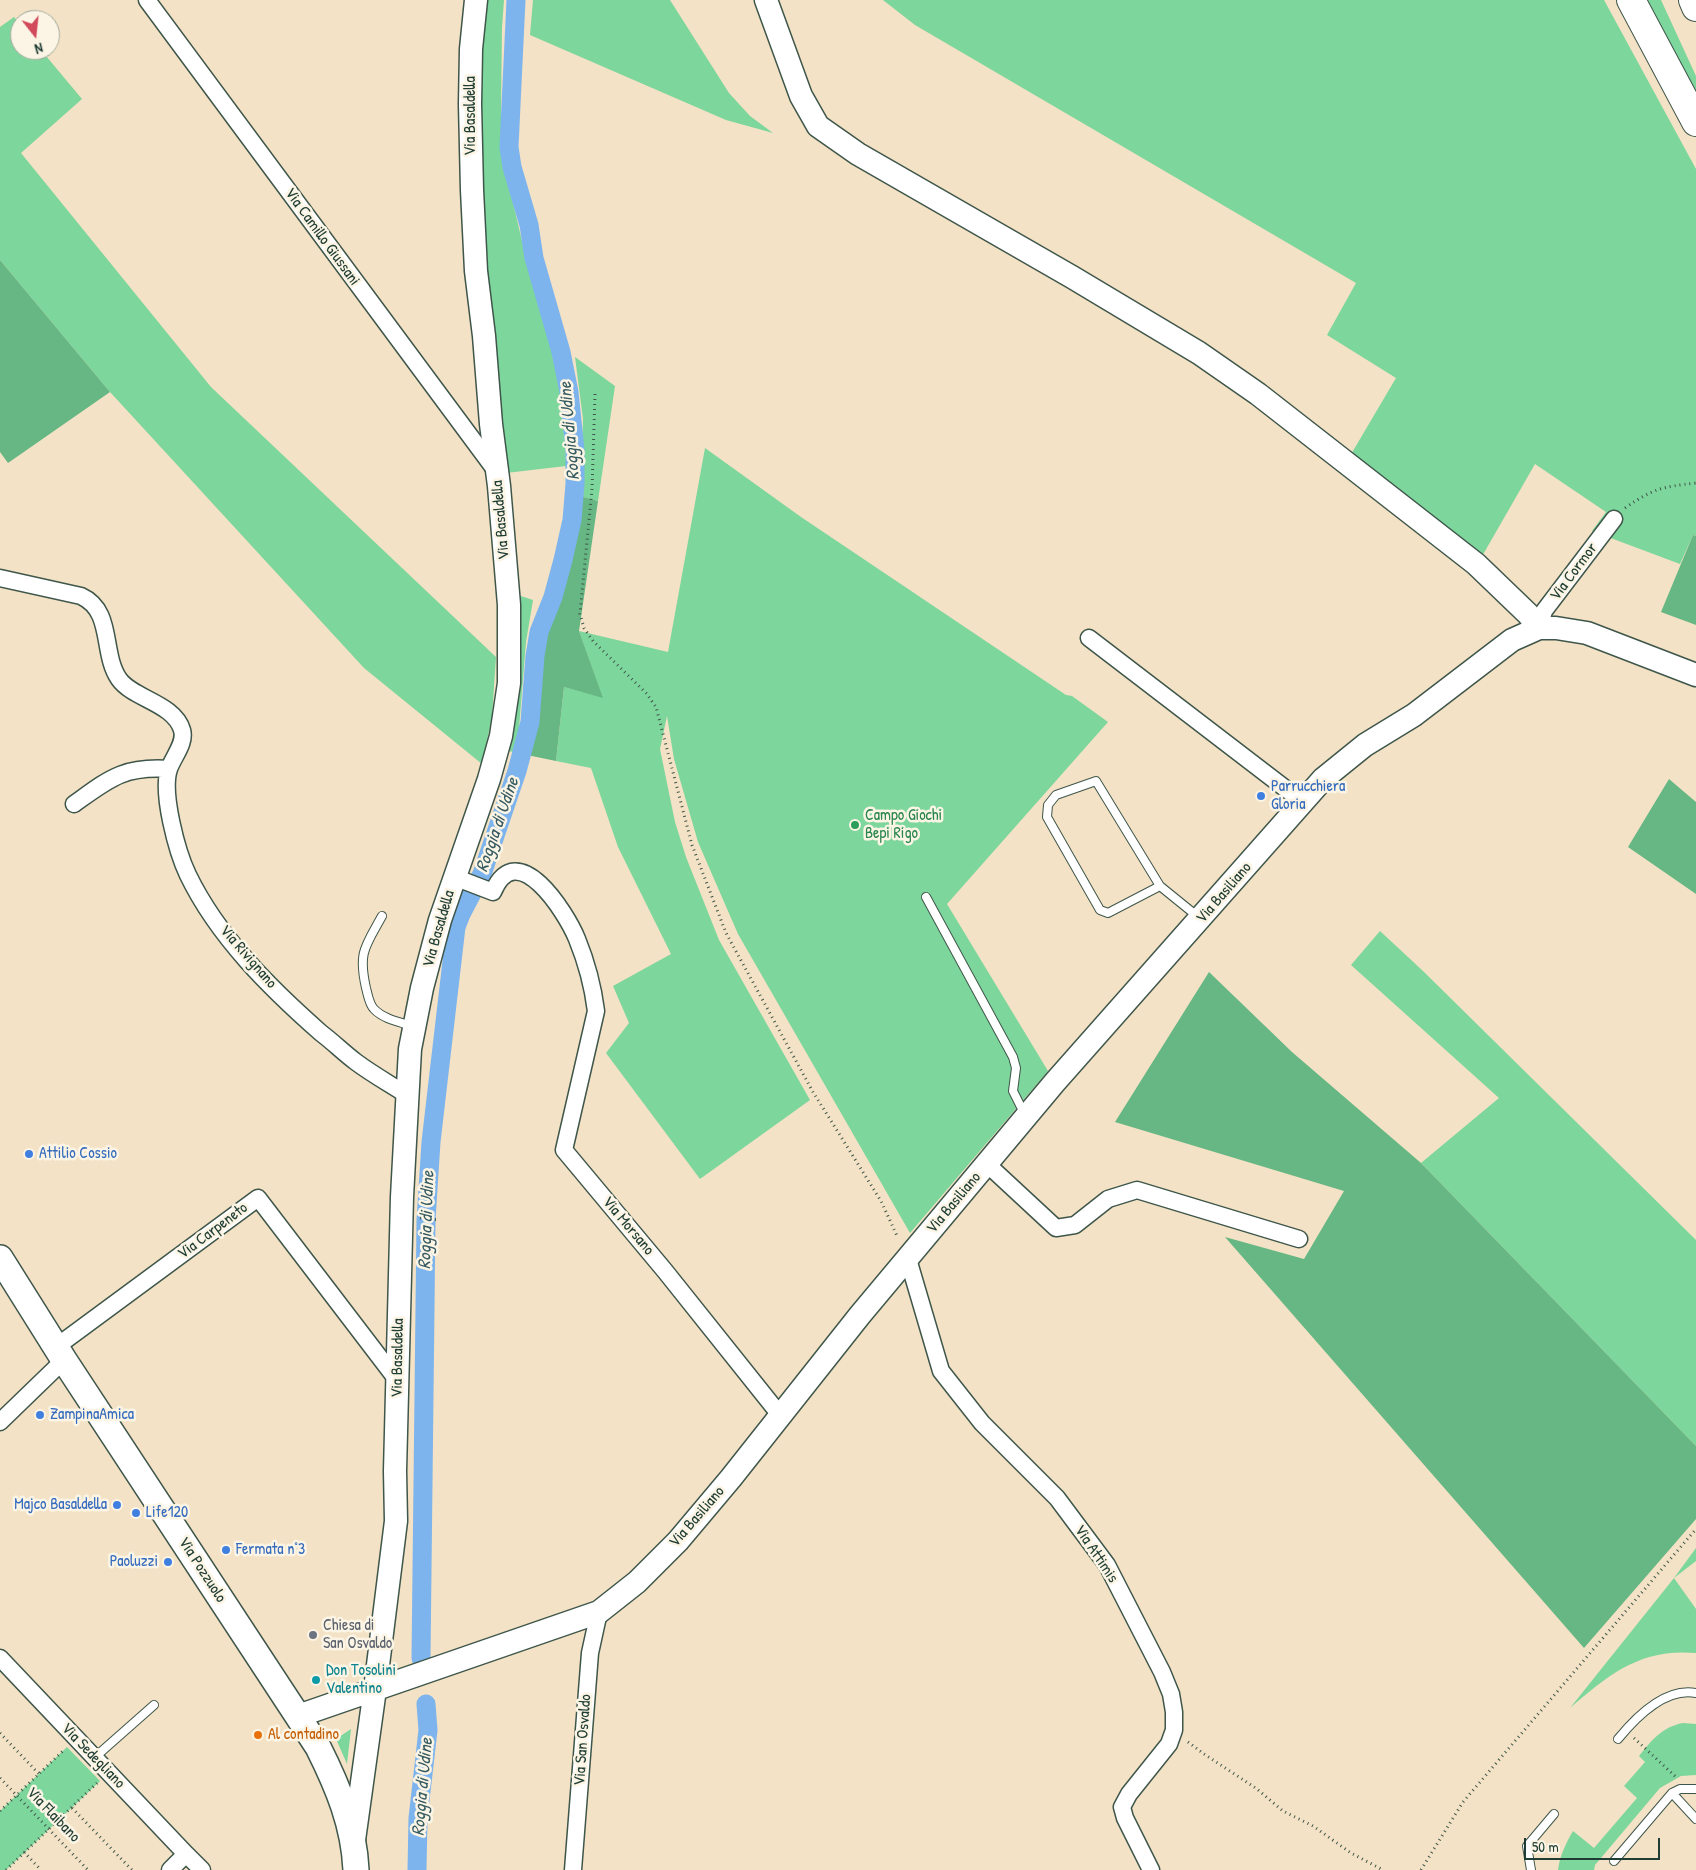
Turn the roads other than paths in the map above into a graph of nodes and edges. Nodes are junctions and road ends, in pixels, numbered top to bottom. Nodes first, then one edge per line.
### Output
1 (147, 0) edge
2 (476, 0) edge
3 (766, 0) edge
4 (1630, 0) edge
5 (1693, 0) edge
6 (1696, 6) edge
7 (1696, 122) edge
8 (497, 473) junction
9 (1614, 519) road end
10 (0, 578) edge
11 (1539, 628) junction
12 (1089, 638) dead end
13 (1696, 675) edge
14 (169, 769) junction
15 (1302, 802) junction
16 (74, 804) dead end
17 (461, 880) junction
18 (1160, 886) junction
19 (926, 897) dead end
20 (382, 916) dead end
21 (1201, 919) junction
22 (414, 1027) junction
23 (407, 1095) junction
24 (1026, 1117) junction
25 (987, 1164) junction
26 (1299, 1239) dead end
27 (0, 1258) edge
28 (908, 1259) junction
29 (60, 1354) junction
30 (397, 1380) junction
31 (780, 1415) junction
32 (0, 1422) edge
33 (599, 1612) junction
34 (0, 1658) edge
35 (375, 1689) junction
36 (1696, 1693) edge
37 (154, 1705) dead end
38 (298, 1716) junction
39 (1618, 1739) dead end
40 (94, 1758) junction
41 (1692, 1789) edge
42 (1672, 1793) junction
43 (1554, 1814) dead end
44 (1696, 1819) edge
45 (354, 1840) junction
46 (186, 1854) junction
47 (1614, 1861) dead end
48 (170, 1870) edge
49 (202, 1870) edge
50 (356, 1870) edge
51 (573, 1870) edge
52 (1151, 1870) edge
53 (1531, 1870) edge

1 - 8 street, Via Camillo Giussani
2 - 8 street, Via Basaldella
3 - 11 street
4 - 7 highway
5 - 6 highway
8 - 17 street, Via Basaldella
9 - 11 street, Via Cormor
10 - 14 street, Via Rivignano
11 - 13 street
11 - 15 street, Via Basiliano
12 - 15 street
14 - 16 street
14 - 23 street, Via Rivignano
15 - 21 street, Via Basiliano
17 - 22 street, Via Basaldella
17 - 31 street, Via Morsano
18 - 18 lane
18 - 21 lane
19 - 24 lane
20 - 22 lane
21 - 24 street, Via Basiliano
22 - 23 street, Via Basaldella
23 - 30 street, Via Basaldella
24 - 25 street, Via Basiliano
25 - 26 street, Via Basiliano
25 - 28 street, Via Basiliano
27 - 29 main road, Via Pozzuolo
28 - 31 street, Via Basiliano
28 - 52 street, Via Attimis
29 - 30 street, Via Carpeneto
29 - 32 street
29 - 38 main road, Via Pozzuolo
30 - 35 street, Via Basaldella
31 - 33 street, Via Basiliano
33 - 35 street, Via Basiliano
33 - 51 street, Via San Osvaldo
34 - 40 street, Via Sedegliano
35 - 38 street, Via Basiliano
35 - 45 street, Via Pozzuolo
36 - 39 lane
37 - 40 lane
38 - 45 main road, Via Pozzuolo
40 - 46 street, Via Sedegliano
41 - 42 lane
42 - 44 lane
42 - 47 lane
43 - 53 lane
45 - 50 main road, Via Pozzuolo
46 - 48 street
46 - 49 street, Via Sedegliano

